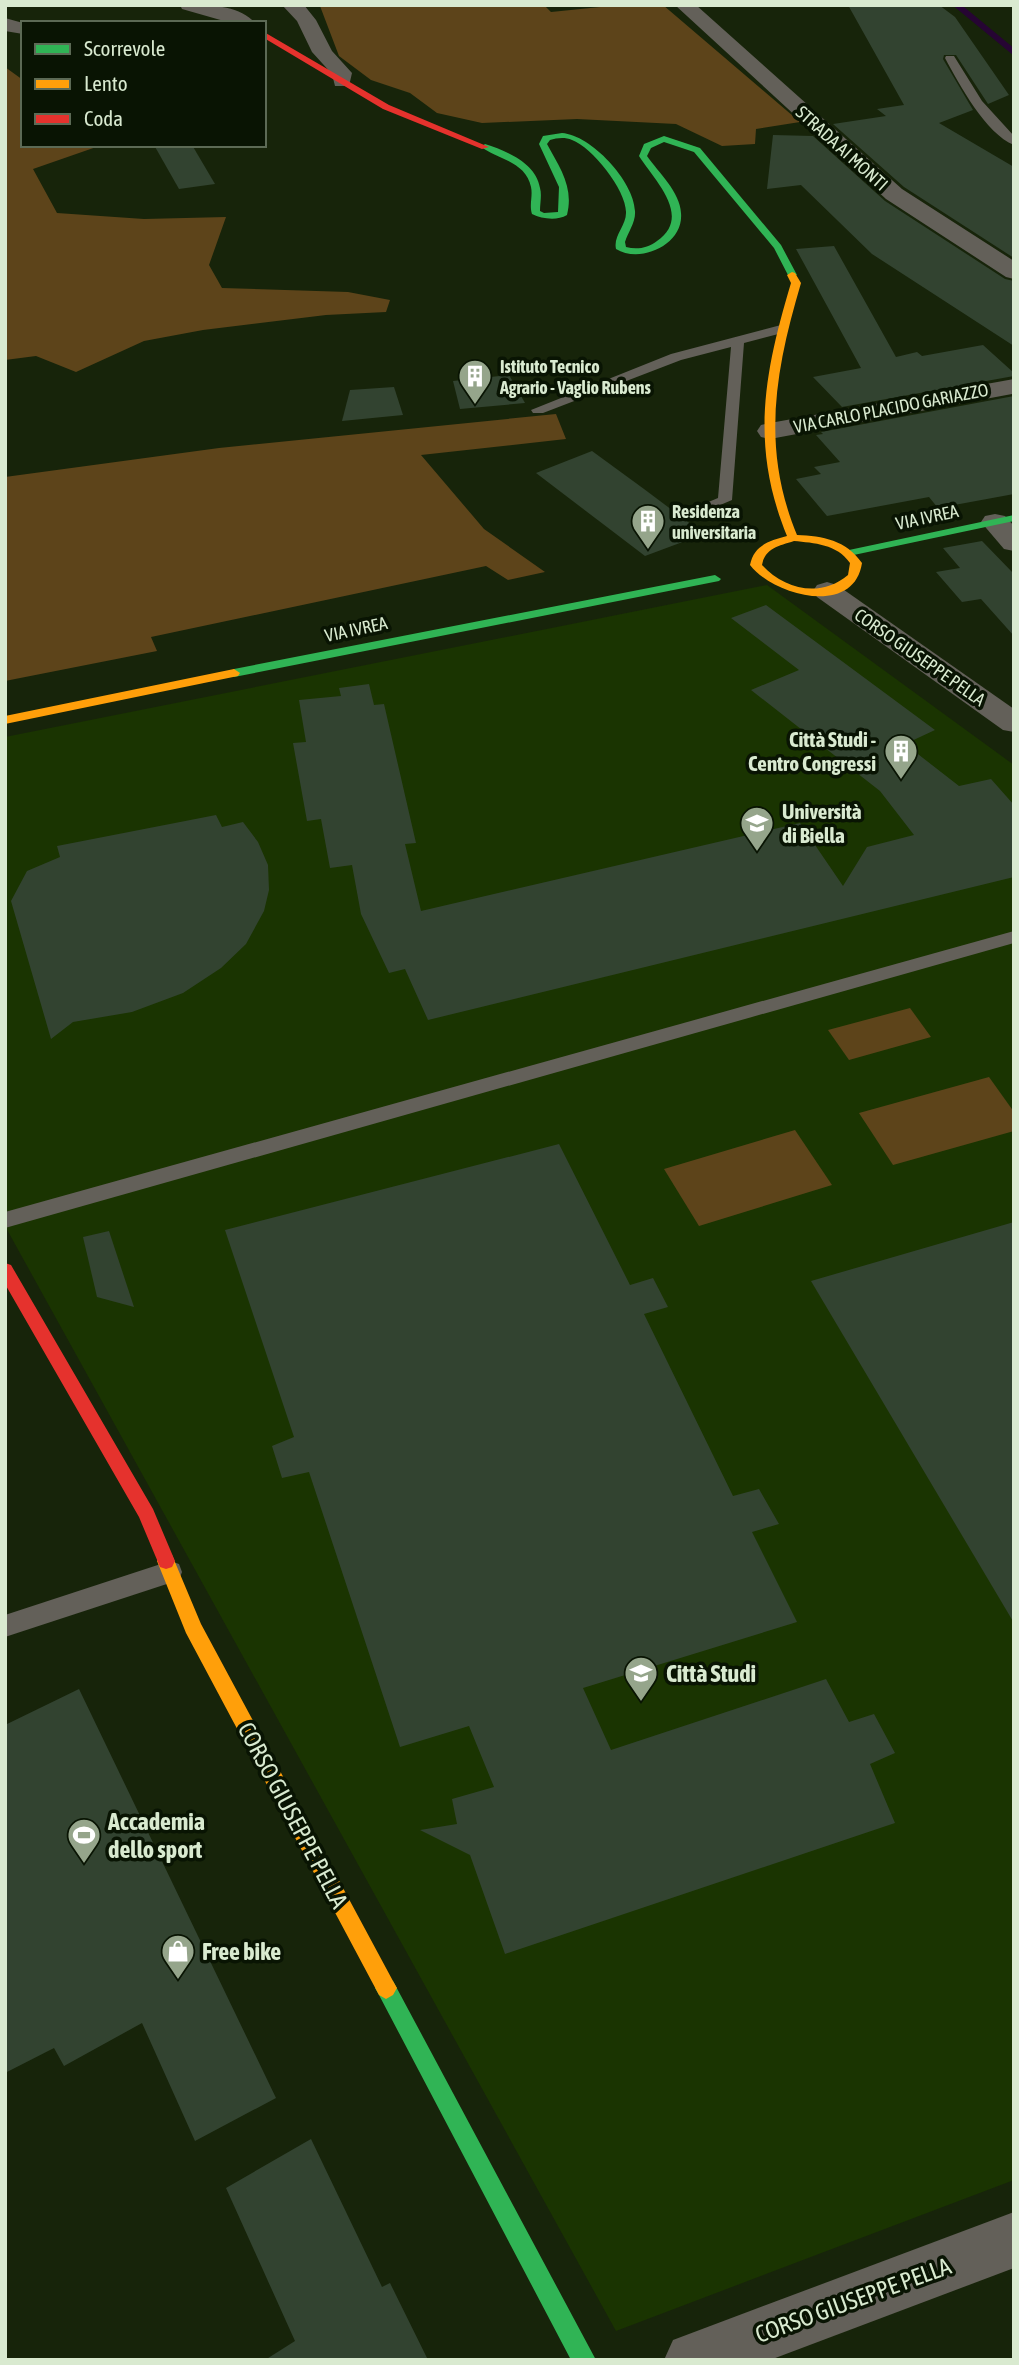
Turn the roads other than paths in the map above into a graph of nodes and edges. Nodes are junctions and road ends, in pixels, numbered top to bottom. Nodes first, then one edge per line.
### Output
1 (191, 5) edge
2 (291, 5) edge
3 (684, 5) edge
4 (241, 21) edge
5 (266, 35) edge
6 (950, 58) dead end
7 (342, 82) junction
8 (1014, 142) edge
9 (1014, 272) edge
10 (781, 329) junction
11 (738, 341) junction
12 (1012, 386) dead end
13 (538, 410) dead end
14 (770, 431) junction
15 (694, 511) dead end
16 (1004, 520) edge
17 (793, 538) junction
18 (1014, 543) edge
19 (849, 553) junction
20 (757, 571) junction
21 (737, 575) dead end
22 (715, 579) dead end
23 (827, 591) junction
24 (5, 720) edge
25 (1014, 723) edge
26 (1014, 937) edge
27 (5, 1220) edge
28 (5, 1269) edge
29 (170, 1572) junction
30 (5, 1626) edge
31 (1014, 2240) edge
32 (584, 2360) edge
33 (693, 2360) edge

1 - 4 street
2 - 7 street
3 - 9 street, STRADA AI MONTI
5 - 7 street
6 - 8 lane
7 - 10 street
10 - 11 lane
10 - 14 street
11 - 13 lane
11 - 15 lane
12 - 14 street, VIA CARLO PLACIDO GARIAZZO
14 - 17 street
16 - 18 street
16 - 19 street, VIA IVREA
17 - 19 street
17 - 20 street
19 - 23 street
20 - 21 street
20 - 23 street
22 - 24 street, VIA IVREA
23 - 25 street, CORSO GIUSEPPE PELLA
26 - 27 lane
28 - 29 street, CORSO GIUSEPPE PELLA
29 - 30 lane
29 - 32 street, CORSO GIUSEPPE PELLA
31 - 33 street, CORSO GIUSEPPE PELLA

